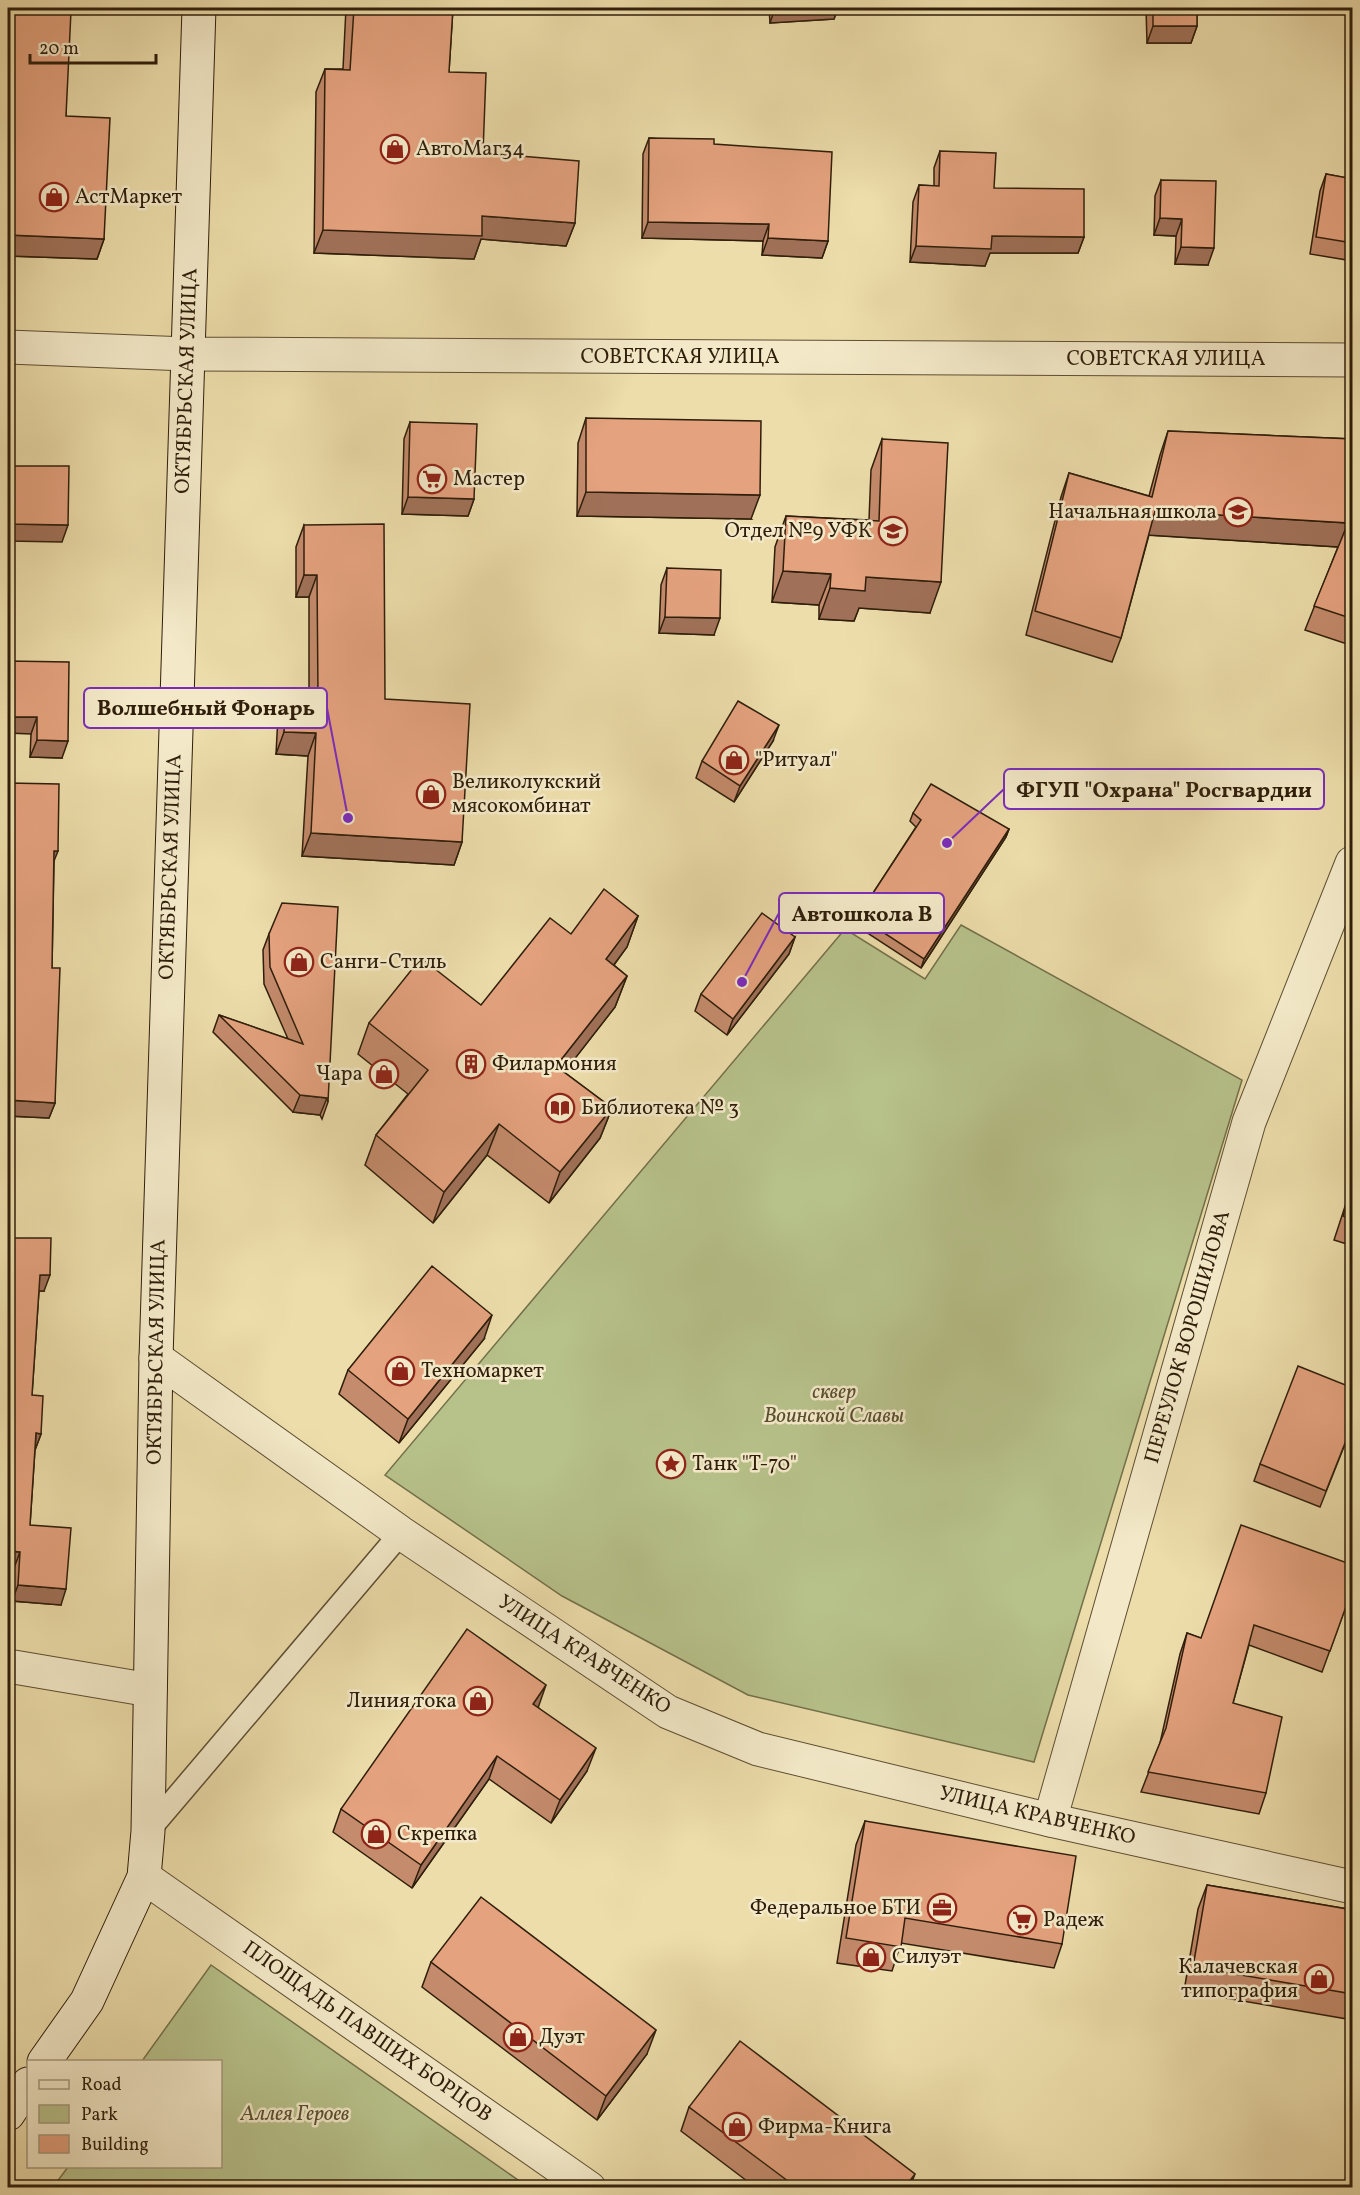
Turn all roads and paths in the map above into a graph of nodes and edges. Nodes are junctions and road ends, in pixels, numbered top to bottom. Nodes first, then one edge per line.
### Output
1 (199, 8) edge
2 (8, 347) edge
3 (188, 354) junction
4 (1353, 360) edge
5 (1353, 863) edge
6 (156, 1358) junction
7 (401, 1533) junction
8 (8, 1666) edge
9 (150, 1690) junction
10 (1050, 1820) junction
11 (148, 1831) junction
12 (144, 1877) junction
13 (1353, 1887) edge
14 (45, 2060) edge
15 (27, 2086) edge
16 (8, 2114) edge
17 (589, 2187) edge

1 - 3 street, ОКТЯБРЬСКАЯ УЛИЦА
2 - 3 street, СОВЕТСКАЯ УЛИЦА
3 - 4 street, СОВЕТСКАЯ УЛИЦА
3 - 6 street, ОКТЯБРЬСКАЯ УЛИЦА
5 - 10 street, ПЕРЕУЛОК ВОРОШИЛОВА
6 - 7 street, УЛИЦА КРАВЧЕНКО
6 - 9 street, ОКТЯБРЬСКАЯ УЛИЦА
7 - 10 street, УЛИЦА КРАВЧЕНКО
7 - 11 lane
8 - 9 street
9 - 11 street, ОКТЯБРЬСКАЯ УЛИЦА
10 - 13 street, УЛИЦА КРАВЧЕНКО
11 - 12 street, ОКТЯБРЬСКАЯ УЛИЦА
12 - 14 street, ОКТЯБРЬСКАЯ УЛИЦА
12 - 17 street, ПЛОЩАДЬ ПАВШИХ БОРЦОВ
15 - 16 street

